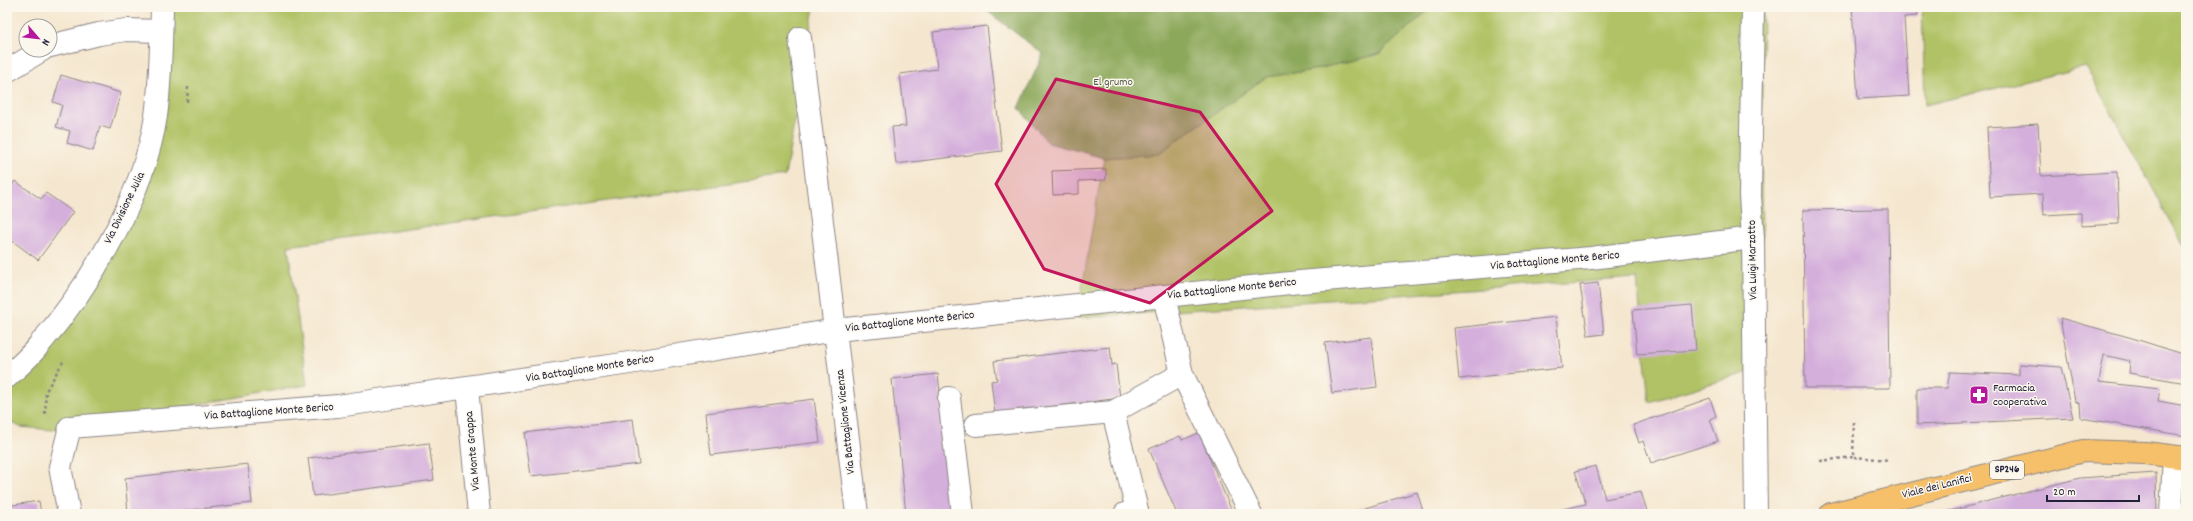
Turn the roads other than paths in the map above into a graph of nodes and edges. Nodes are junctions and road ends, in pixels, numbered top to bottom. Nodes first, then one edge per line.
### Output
1 (162, 7) edge
2 (1753, 7) edge
3 (161, 31) junction
4 (800, 38) dead end
5 (58, 44) edge
6 (29, 58) edge
7 (7, 71) edge
8 (1753, 238) junction
9 (1164, 296) junction
10 (836, 330) junction
11 (1182, 374) junction
12 (7, 377) edge
13 (467, 388) junction
14 (950, 398) dead end
15 (1113, 412) junction
16 (976, 425) dead end
17 (2180, 458) edge
18 (69, 514) edge
19 (479, 514) edge
20 (857, 514) edge
21 (963, 514) edge
22 (1125, 514) edge
23 (1251, 514) edge
24 (1756, 514) edge
25 (1831, 514) edge
26 (2171, 514) edge

1 - 3 street, Via Divisione Julia
2 - 8 street, Via Luigi Marzotto
3 - 5 street
3 - 12 street, Via Divisione Julia
4 - 10 street, Via Battaglione Vicenza
6 - 7 street
8 - 9 street, Via Battaglione Monte Berico
8 - 24 street, Via Luigi Marzotto
9 - 10 street, Via Battaglione Monte Berico
9 - 11 street
10 - 13 street, Via Battaglione Monte Berico
10 - 20 street, Via Battaglione Vicenza
11 - 15 street
11 - 23 street
13 - 18 street, Via Battaglione Monte Berico
13 - 19 street, Via Monte Grappa
14 - 21 street
15 - 16 street
15 - 22 street
17 - 25 main road, Viale dei Lanifici / SP246
17 - 26 street

